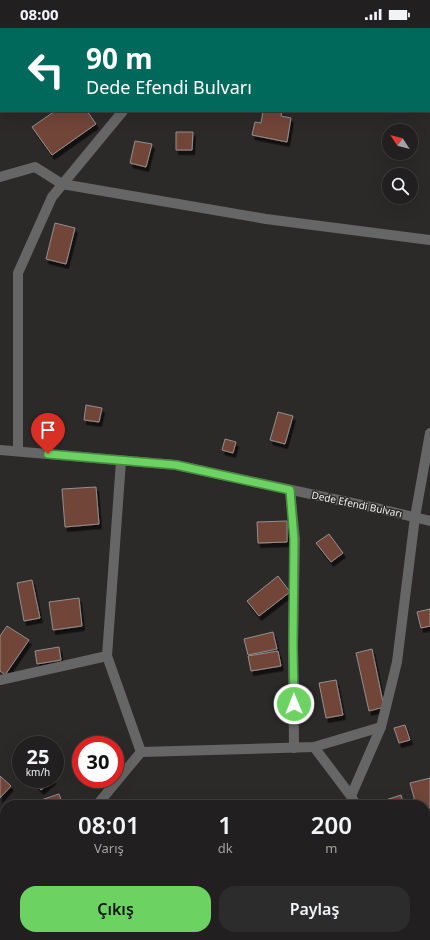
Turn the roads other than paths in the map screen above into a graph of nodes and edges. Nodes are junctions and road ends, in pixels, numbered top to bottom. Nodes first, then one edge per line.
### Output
1 (122, 112) edge
2 (0, 177) edge
3 (62, 184) junction
4 (430, 240) edge
5 (430, 433) edge
6 (0, 450) edge
7 (18, 451) junction
8 (121, 461) junction
9 (290, 490) junction
10 (415, 517) junction
11 (430, 521) edge
12 (107, 656) junction
13 (0, 680) edge
14 (381, 728) junction
15 (314, 747) junction
16 (294, 748) junction
17 (141, 752) junction
18 (101, 800) edge
19 (354, 800) edge

1 - 3 street
2 - 3 street
3 - 4 street
3 - 7 street
5 - 10 street
6 - 7 street, Dede Efendi Bulvarı
7 - 8 street, Dede Efendi Bulvarı
8 - 9 street, Dede Efendi Bulvarı
8 - 12 street
9 - 10 street, Dede Efendi Bulvarı
9 - 16 street
10 - 11 street, Dede Efendi Bulvarı
10 - 14 street
12 - 13 street
12 - 17 street
14 - 15 street
14 - 19 street
15 - 16 street
15 - 19 street
16 - 17 street
17 - 18 street

